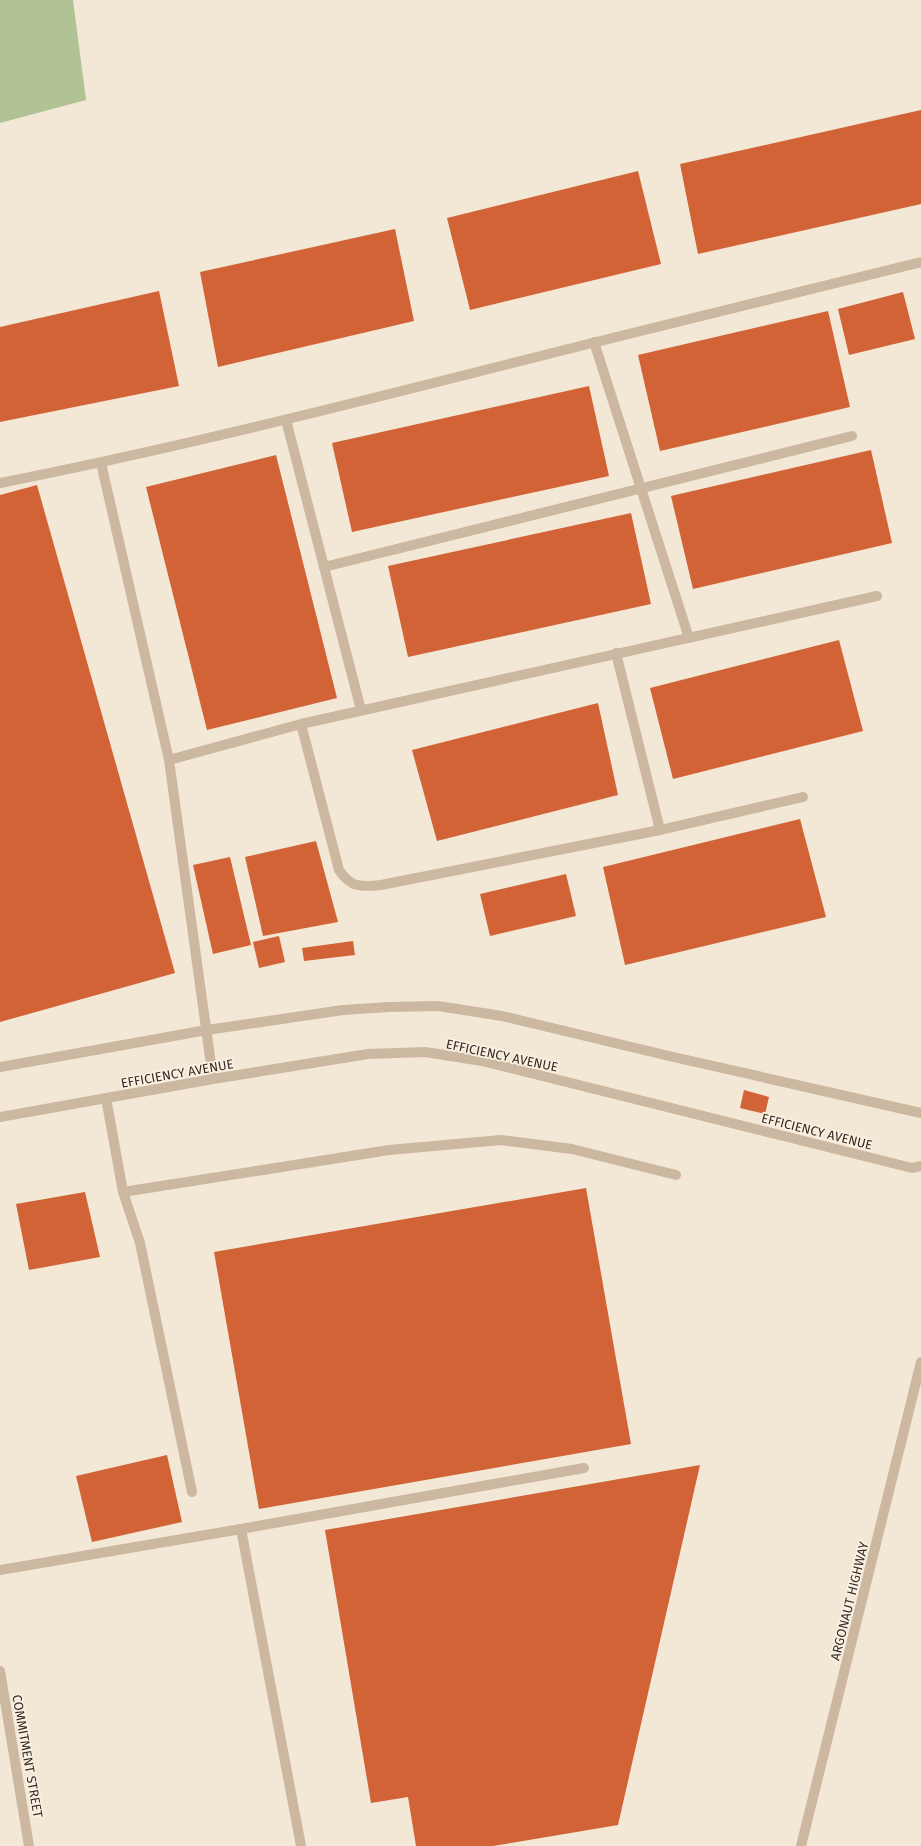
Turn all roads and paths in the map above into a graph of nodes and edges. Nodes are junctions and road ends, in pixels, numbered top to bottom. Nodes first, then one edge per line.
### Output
1 (921, 262) edge
2 (594, 342) junction
3 (286, 420) junction
4 (852, 436) dead end
5 (101, 463) junction
6 (0, 483) edge
7 (642, 489) junction
8 (324, 567) junction
9 (877, 596) dead end
10 (689, 638) junction
11 (616, 654) junction
12 (361, 710) junction
13 (301, 724) junction
14 (169, 760) junction
15 (803, 797) dead end
16 (660, 830) junction
17 (207, 1030) junction
18 (0, 1067) edge
19 (213, 1079) junction
20 (106, 1098) junction
21 (921, 1113) edge
22 (0, 1117) edge
23 (921, 1166) edge
24 (676, 1175) dead end
25 (123, 1192) junction
26 (921, 1362) edge
27 (584, 1468) dead end
28 (192, 1492) dead end
29 (241, 1529) junction
30 (0, 1570) edge
31 (0, 1671) edge
32 (29, 1846) edge
33 (301, 1846) edge
34 (801, 1846) edge

1 - 2 street
2 - 3 street
2 - 7 street
3 - 5 street
3 - 8 street
4 - 7 street
5 - 6 street
5 - 14 street
7 - 8 street
7 - 10 street
8 - 12 street
9 - 10 street
10 - 11 street
11 - 12 street
11 - 16 street
12 - 13 street
13 - 14 street
13 - 16 street
14 - 17 street
15 - 16 street
17 - 18 street
17 - 19 street
17 - 21 street
19 - 20 street, EFFICIENCY AVENUE
19 - 23 street, EFFICIENCY AVENUE
20 - 22 street, EFFICIENCY AVENUE
20 - 25 street
24 - 25 street
25 - 28 street
26 - 34 street, ARGONAUT HIGHWAY
27 - 29 street
29 - 30 street
29 - 33 street
31 - 32 street, COMMITMENT STREET

